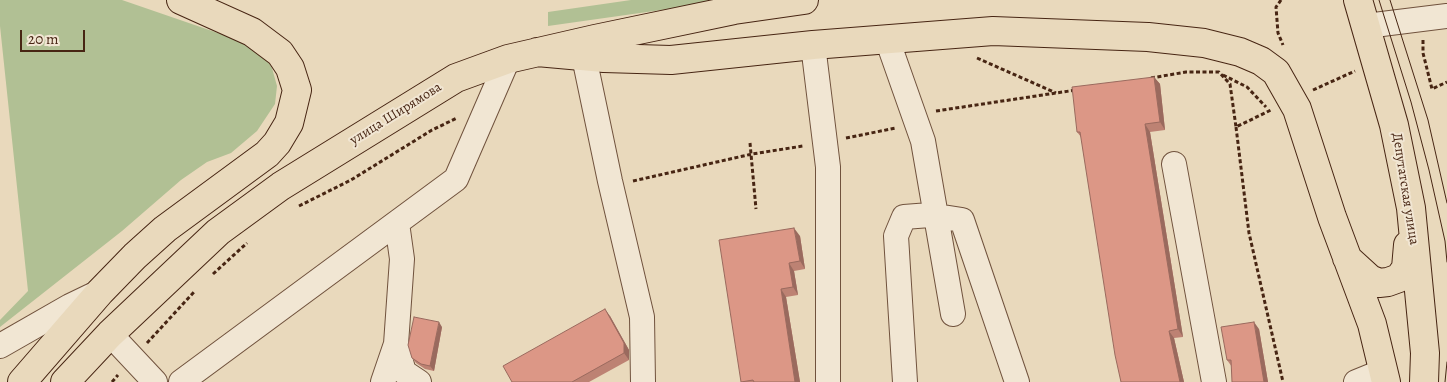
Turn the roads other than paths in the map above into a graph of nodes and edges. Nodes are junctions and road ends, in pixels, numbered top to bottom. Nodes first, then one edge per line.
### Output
1 (181, 0) edge
2 (804, 0) edge
3 (1358, 0) edge
4 (1447, 16) edge
5 (1366, 26) junction
6 (887, 40) junction
7 (813, 45) junction
8 (537, 52) junction
9 (584, 56) junction
10 (508, 58) junction
11 (1174, 164) dead end
12 (1411, 208) junction
13 (936, 216) junction
14 (397, 222) junction
15 (1346, 257) junction
16 (100, 292) junction
17 (953, 314) dead end
18 (110, 334) junction
19 (396, 344) junction
20 (0, 346) edge
21 (1385, 376) edge
22 (22, 382) edge
23 (65, 382) edge
24 (155, 382) edge
25 (181, 382) edge
26 (383, 382) edge
27 (420, 382) edge
28 (643, 382) edge
29 (828, 382) edge
30 (905, 382) edge
31 (1017, 382) edge
32 (1214, 382) edge
33 (1356, 382) edge
34 (1424, 382) edge

1 - 16 main road
2 - 8 main road, улица Ширямова
3 - 5 main road, Депутатская улица
4 - 5 street
5 - 12 main road, Депутатская улица
6 - 7 main road
6 - 13 street
6 - 15 main road
7 - 9 main road
7 - 29 street
8 - 9 main road
8 - 10 main road, улица Ширямова
9 - 28 street
10 - 14 street
10 - 18 main road, улица Ширямова
11 - 32 street
12 - 15 main road
12 - 34 main road, Депутатская улица
13 - 17 street
13 - 30 street
13 - 31 street
14 - 19 street
14 - 25 street
15 - 21 main road
16 - 20 street
16 - 22 main road
18 - 23 main road, улица Ширямова
18 - 24 street
19 - 26 street
19 - 27 street
21 - 33 street

